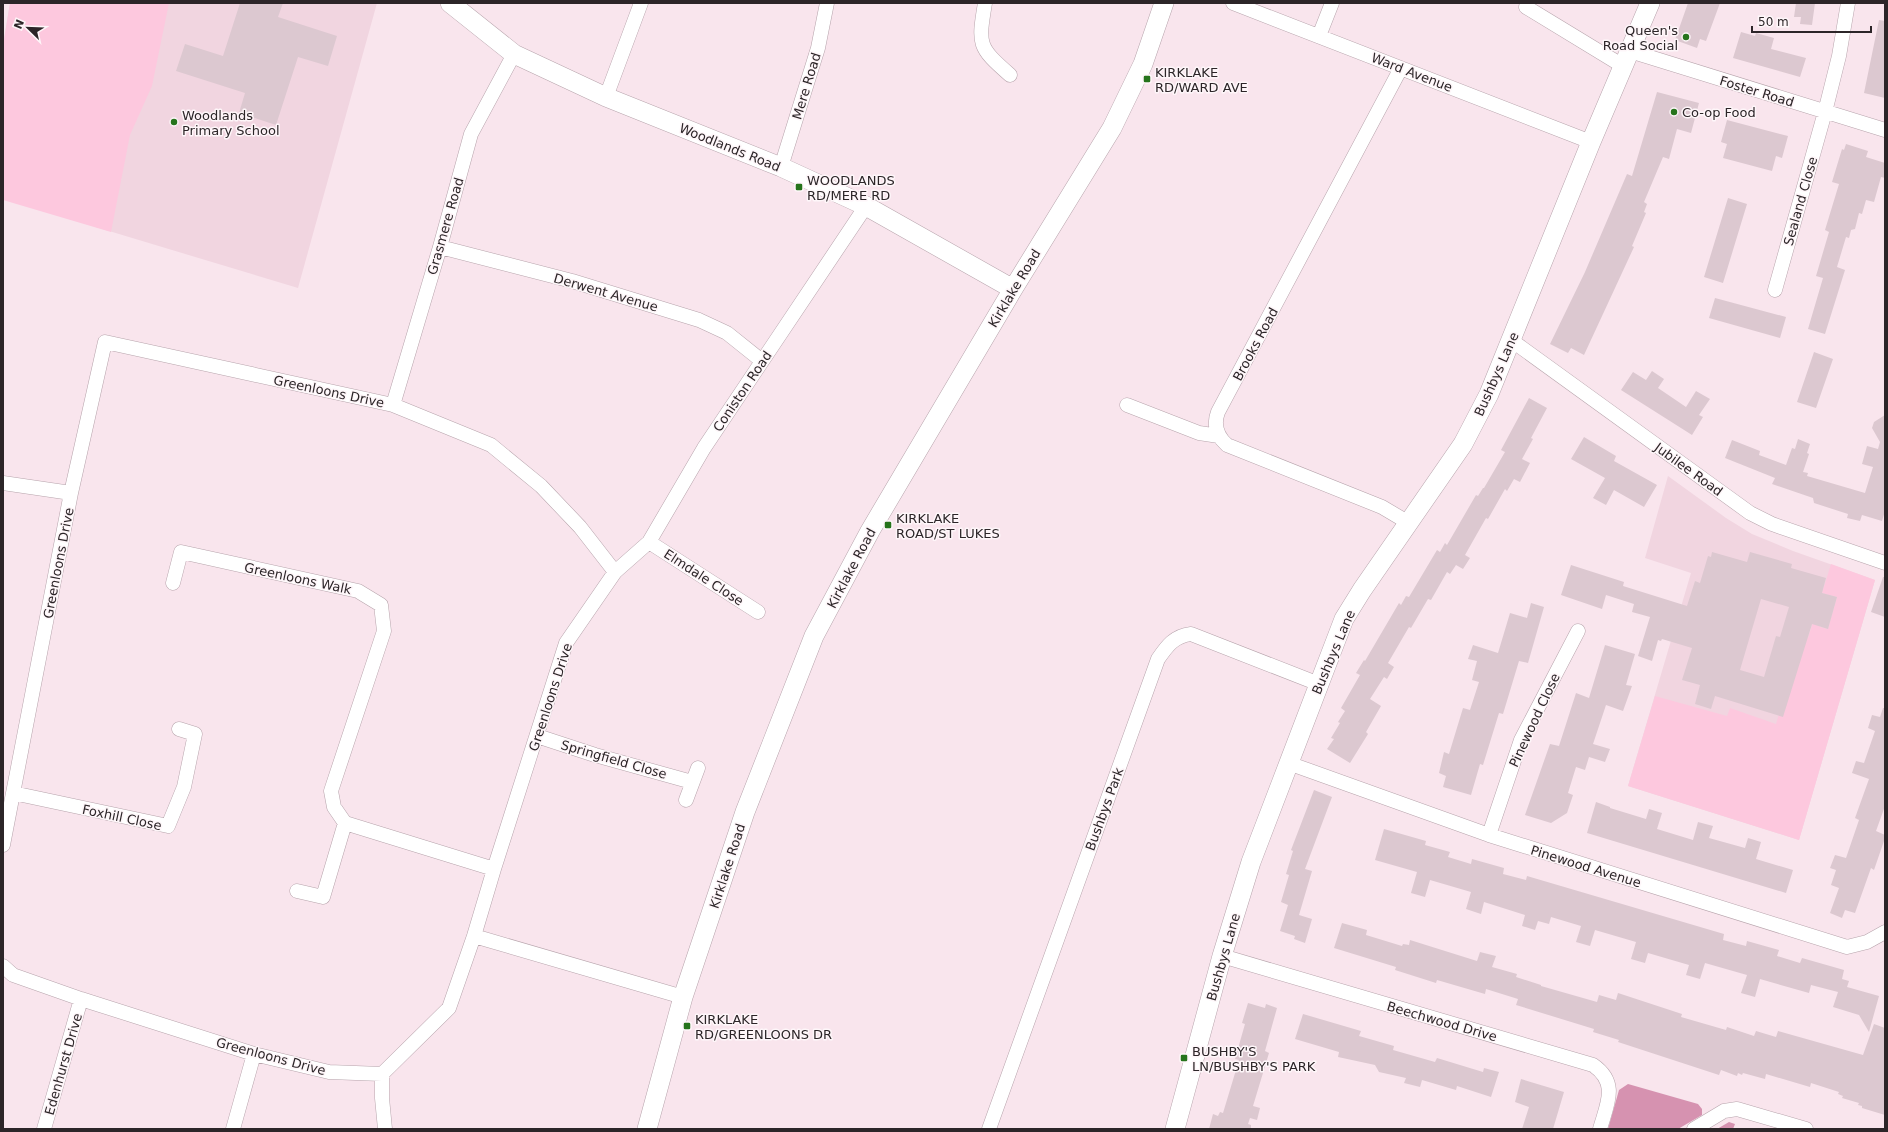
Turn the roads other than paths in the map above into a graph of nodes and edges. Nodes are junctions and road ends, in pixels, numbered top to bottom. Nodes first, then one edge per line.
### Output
1 (450, 3) edge
2 (641, 3) edge
3 (827, 3) edge
4 (985, 3) edge
5 (1164, 3) edge
6 (1233, 3) edge
7 (1332, 3) edge
8 (1650, 3) edge
9 (1848, 3) edge
10 (1526, 7) dead end
11 (1319, 36) junction
12 (514, 54) junction
13 (1627, 59) junction
14 (1402, 68) junction
15 (1010, 75) dead end
16 (606, 97) junction
17 (1825, 112) junction
18 (1885, 130) edge
19 (1591, 142) junction
20 (781, 167) junction
21 (866, 206) junction
22 (440, 247) junction
23 (1013, 289) junction
24 (1775, 290) dead end
25 (1511, 340) junction
26 (762, 361) junction
27 (393, 405) junction
28 (1127, 405) dead end
29 (1219, 436) junction
30 (3, 483) edge
31 (71, 493) junction
32 (1409, 523) junction
33 (649, 542) junction
34 (1885, 563) edge
35 (615, 572) junction
36 (173, 582) dead end
37 (758, 612) dead end
38 (1578, 631) dead end
39 (1319, 684) junction
40 (179, 729) dead end
41 (537, 736) junction
42 (1288, 763) junction
43 (698, 768) dead end
44 (692, 782) junction
45 (13, 793) junction
46 (686, 800) dead end
47 (345, 823) junction
48 (1489, 835) junction
49 (3, 845) edge
50 (494, 869) junction
51 (297, 891) dead end
52 (1885, 932) edge
53 (474, 936) junction
54 (1222, 956) junction
55 (3, 966) edge
56 (683, 997) junction
57 (81, 999) junction
58 (254, 1054) junction
59 (382, 1074) junction
60 (44, 1129) edge
61 (233, 1129) edge
62 (385, 1129) edge
63 (647, 1129) edge
64 (989, 1129) edge
65 (1175, 1129) edge
66 (1600, 1129) edge
67 (1694, 1129) edge
68 (1806, 1129) edge

1 - 12 street, Woodlands Road
2 - 16 street
3 - 20 street, Mere Road
4 - 15 street
5 - 23 street, Kirklake Road
6 - 11 street, Ward Avenue
7 - 11 street
8 - 13 street, Bushbys Lane
9 - 17 street, Sealand Close
10 - 13 street, Foster Road
11 - 14 street, Ward Avenue
12 - 16 street, Woodlands Road
12 - 22 street, Grasmere Road
13 - 17 street, Foster Road
13 - 19 street, Bushbys Lane
14 - 19 street, Ward Avenue
14 - 29 street, Brooks Road
16 - 20 street, Woodlands Road
17 - 18 street, Foster Road
17 - 24 street, Sealand Close
19 - 25 street, Bushbys Lane
20 - 21 street, Woodlands Road
21 - 23 street, Woodlands Road
21 - 26 street, Coniston Road
22 - 26 street, Derwent Avenue
22 - 27 street, Grasmere Road
23 - 56 street, Kirklake Road
25 - 32 street, Bushbys Lane
25 - 34 street, Jubilee Road
26 - 33 street, Coniston Road
27 - 31 street, Greenloons Drive
27 - 35 street, Greenloons Drive
28 - 29 street
29 - 32 street
30 - 31 street
31 - 45 street, Greenloons Drive
32 - 39 street, Bushbys Lane
33 - 35 street, Coniston Road
33 - 37 street, Elmdale Close
35 - 41 street, Greenloons Drive
36 - 47 street, Greenloons Walk
38 - 48 street, Pinewood Close
39 - 42 street, Bushbys Lane
39 - 64 street, Bushbys Park
40 - 45 street, Foxhill Close
41 - 44 street, Springfield Close
41 - 50 street, Greenloons Drive
42 - 48 street, Pinewood Avenue
42 - 54 street, Bushbys Lane
43 - 44 street
44 - 46 street
45 - 49 street, Greenloons Drive
47 - 50 street
47 - 51 street
48 - 52 street, Pinewood Avenue
50 - 53 street, Greenloons Drive
53 - 56 street
53 - 59 street, Greenloons Drive
54 - 65 street, Bushbys Lane
54 - 66 street, Beechwood Drive
55 - 57 street, Greenloons Drive
56 - 63 street, Kirklake Road
57 - 58 street, Greenloons Drive
57 - 60 street, Edenhurst Drive
58 - 59 street, Greenloons Drive
58 - 61 street
59 - 62 street
67 - 68 street

